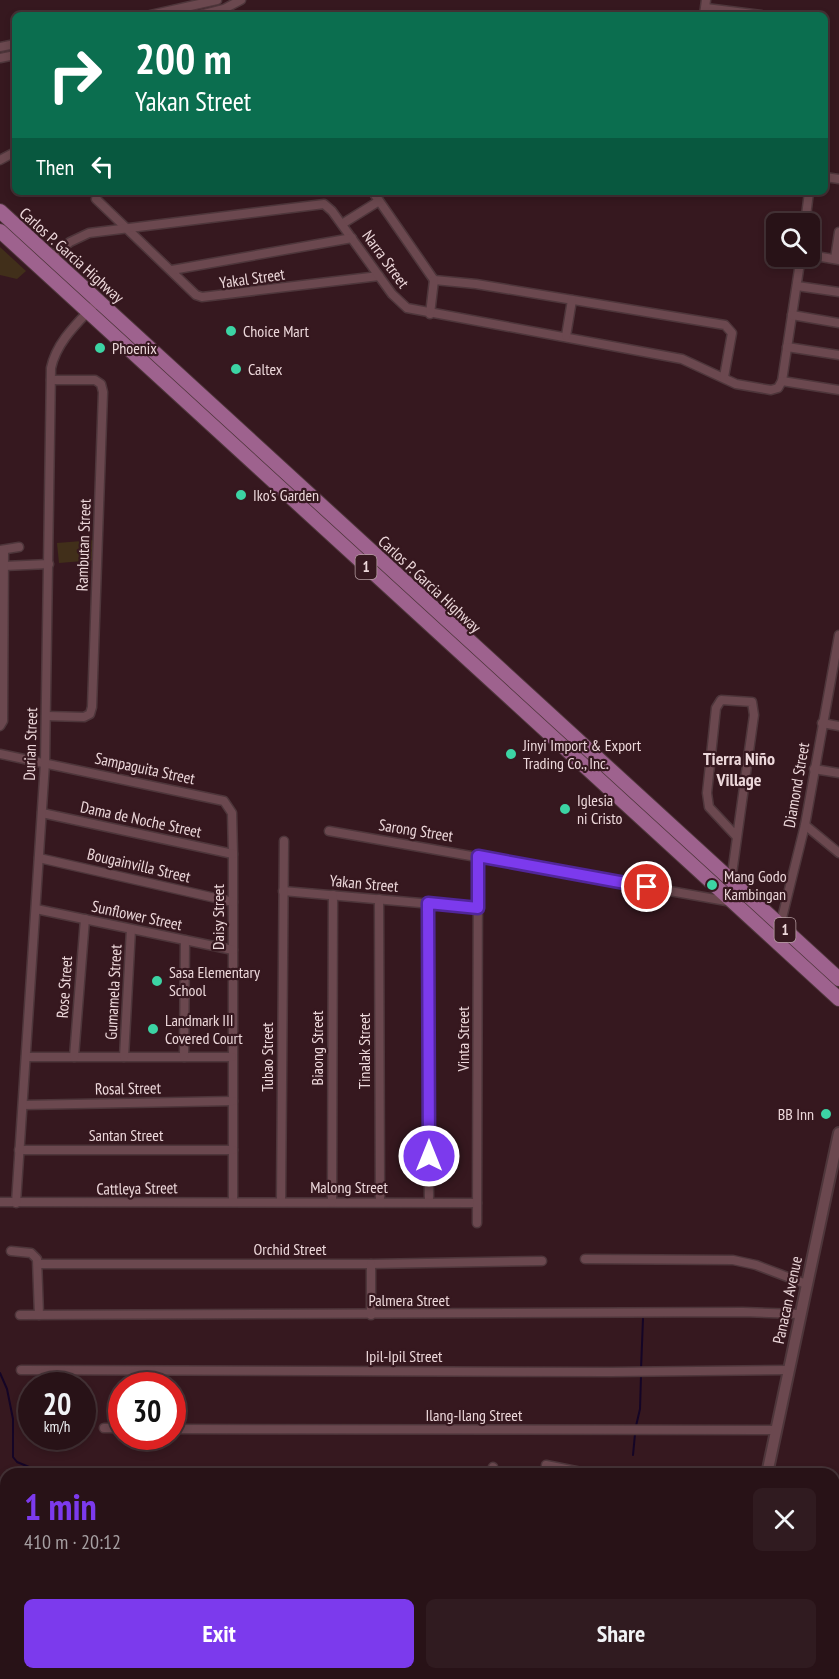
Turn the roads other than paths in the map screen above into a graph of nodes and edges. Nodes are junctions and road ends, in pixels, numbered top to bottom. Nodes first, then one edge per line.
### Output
1 (217, 0) edge
2 (241, 0) edge
3 (705, 8) edge
4 (163, 12) edge
5 (212, 12) edge
6 (737, 12) edge
7 (375, 195) edge
8 (809, 195) edge
9 (97, 196) edge
10 (379, 201) junction
11 (0, 211) edge
12 (806, 213) edge
13 (342, 224) junction
14 (124, 228) junction
15 (0, 231) edge
16 (839, 232) edge
17 (352, 238) junction
18 (820, 256) edge
19 (51, 257) junction
20 (837, 259) edge
21 (800, 267) edge
22 (42, 269) junction
23 (171, 270) junction
24 (379, 276) junction
25 (434, 280) junction
26 (797, 286) junction
27 (839, 292) edge
28 (572, 300) junction
29 (98, 301) junction
30 (89, 312) junction
31 (430, 314) junction
32 (792, 315) junction
33 (839, 323) edge
34 (566, 336) junction
35 (787, 347) junction
36 (839, 355) edge
37 (724, 377) junction
38 (51, 380) junction
39 (782, 381) junction
40 (839, 390) edge
41 (19, 547) dead end
42 (2, 550) edge
43 (49, 564) junction
44 (4, 566) junction
45 (2, 592) edge
46 (839, 635) edge
47 (835, 679) edge
48 (47, 716) junction
49 (822, 723) junction
50 (0, 726) edge
51 (839, 726) edge
52 (0, 754) edge
53 (45, 763) junction
54 (814, 769) junction
55 (839, 773) edge
56 (42, 813) junction
57 (232, 813) joint
58 (805, 825) junction
59 (329, 831) dead end
60 (737, 837) junction
61 (284, 841) dead end
62 (839, 853) edge
63 (233, 854) junction
64 (478, 856) junction
65 (39, 858) junction
66 (731, 881) junction
67 (283, 891) junction
68 (333, 895) junction
69 (737, 896) junction
70 (379, 899) junction
71 (233, 902) junction
72 (428, 903) junction
73 (478, 908) junction
74 (36, 909) junction
75 (85, 919) junction
76 (780, 926) junction
77 (131, 929) junction
78 (770, 937) junction
79 (185, 940) junction
80 (233, 950) junction
81 (839, 979) edge
82 (839, 999) edge
83 (26, 1057) junction
84 (74, 1057) junction
85 (124, 1057) junction
86 (184, 1057) junction
87 (232, 1057) junction
88 (233, 1101) junction
89 (22, 1105) junction
90 (839, 1133) edge
91 (20, 1150) junction
92 (233, 1150) junction
93 (258, 1201) joint
94 (281, 1201) junction
95 (0, 1202) edge
96 (233, 1202) junction
97 (332, 1202) junction
98 (380, 1202) junction
99 (16, 1203) junction
100 (429, 1203) junction
101 (477, 1203) junction
102 (477, 1223) dead end
103 (11, 1251) dead end
104 (585, 1259) dead end
105 (542, 1261) dead end
106 (38, 1264) junction
107 (371, 1264) junction
108 (806, 1284) junction
109 (799, 1314) junction
110 (20, 1315) dead end
111 (39, 1315) junction
112 (371, 1315) junction
113 (21, 1370) dead end
114 (788, 1370) junction
115 (104, 1428) dead end
116 (108, 1428) edge
117 (186, 1429) edge
118 (776, 1430) junction
119 (546, 1465) dead end
120 (561, 1468) edge
121 (768, 1468) edge

1 - 4 street
2 - 5 street
3 - 6 street
7 - 10 street
8 - 12 street
9 - 14 street, Yakal Street
10 - 13 street
10 - 25 street
11 - 19 highway, Carlos P. Garcia Highway / 1
13 - 14 street, Narra Street
13 - 17 street, Narra Street
14 - 19 street, Narra Street
14 - 23 street, Yakal Street
15 - 22 highway, Carlos P. Garcia Highway / 1
16 - 20 street
17 - 23 street
17 - 24 street, Narra Street
18 - 20 street
19 - 22 street, Narra Street
19 - 29 highway, Carlos P. Garcia Highway / 1
21 - 26 street
22 - 30 highway, Carlos P. Garcia Highway / 1
23 - 24 street, Yakal Street
24 - 31 street, Narra Street
25 - 28 street
25 - 31 street
26 - 27 street
26 - 32 street
28 - 34 street
28 - 37 street
29 - 30 street, Durian Street
29 - 66 highway, Carlos P. Garcia Highway / 1
30 - 38 street, Durian Street
30 - 69 highway, Carlos P. Garcia Highway / 1
31 - 34 street, Narra Street
32 - 33 street
32 - 35 street
34 - 37 street, Narra Street
35 - 36 street
35 - 39 street
37 - 39 street, Narra Street
38 - 43 street, Durian Street
38 - 48 street, Rambutan Street
39 - 40 street
41 - 42 street
42 - 44 street
43 - 44 street
43 - 48 street, Durian Street
44 - 45 street
45 - 50 street
46 - 47 street, Diamond Street
47 - 49 street, Diamond Street
48 - 53 street, Durian Street
49 - 51 street
49 - 54 street, Diamond Street
52 - 53 street, Sampaguita Street
53 - 56 street, Durian Street
53 - 57 street, Sampaguita Street
54 - 55 street
54 - 58 street, Diamond Street
56 - 63 street, Dama de Noche Street
56 - 65 street, Durian Street
57 - 63 street, Daisy Street
58 - 62 street
58 - 76 street, Diamond Street
59 - 64 street, Sarong Street
60 - 60 street
60 - 66 street
61 - 67 street, Tubao Street
63 - 71 street, Daisy Street
64 - 69 street, Sarong Street
64 - 73 street, Vinta Street
65 - 71 street, Bougainvilla Street
65 - 74 street, Durian Street
66 - 69 highway, Carlos P. Garcia Highway / 1
67 - 68 street, Yakan Street
67 - 94 street, Tubao Street
68 - 70 street, Yakan Street
68 - 97 street, Biaong Street
69 - 76 highway, Carlos P. Garcia Highway / 1
69 - 78 highway, Carlos P. Garcia Highway / 1
70 - 72 street, Yakan Street
70 - 98 street, Tinalak Street
71 - 80 street, Daisy Street
72 - 73 street, Yakan Street
72 - 100 street
73 - 101 street, Vinta Street
74 - 75 street, Sunflower Street
74 - 83 street, Durian Street
75 - 77 street, Sunflower Street
75 - 84 street, Rose Street
76 - 78 street, Diamond Street
76 - 81 highway, Carlos P. Garcia Highway / 1
77 - 79 street, Sunflower Street
77 - 85 street, Gumamela Street
78 - 82 highway, Carlos P. Garcia Highway / 1
79 - 80 street, Sunflower Street
79 - 86 street
80 - 87 street, Daisy Street
83 - 84 street
83 - 89 street, Durian Street
84 - 85 street
85 - 86 street
86 - 87 street
87 - 88 street, Daisy Street
88 - 89 street, Rosal Street
88 - 92 street, Daisy Street
89 - 91 street, Durian Street
90 - 108 street, Panacan Avenue
91 - 92 street, Santan Street
91 - 99 street, Durian Street
92 - 96 street, Daisy Street
93 - 94 street, Malong Street
93 - 96 street, Cattleya Street
94 - 97 street, Malong Street
95 - 99 street, Cattleya Street
96 - 99 street, Cattleya Street
97 - 98 street, Malong Street
98 - 100 street, Malong Street
100 - 101 street, Malong Street
101 - 102 street, Vinta Street
103 - 106 street
104 - 108 street
105 - 107 street, Orchid Street
106 - 107 street, Orchid Street
106 - 111 street
107 - 112 street
108 - 109 street, Panacan Avenue
109 - 112 street, Palmera Street
109 - 114 street, Panacan Avenue
110 - 111 street, Palmera Street
111 - 112 street, Palmera Street
113 - 114 street, Ipil-Ipil Street
114 - 118 street, Panacan Avenue
115 - 116 street
117 - 118 street, Ilang-Ilang Street
118 - 121 street, Panacan Avenue
119 - 120 street

